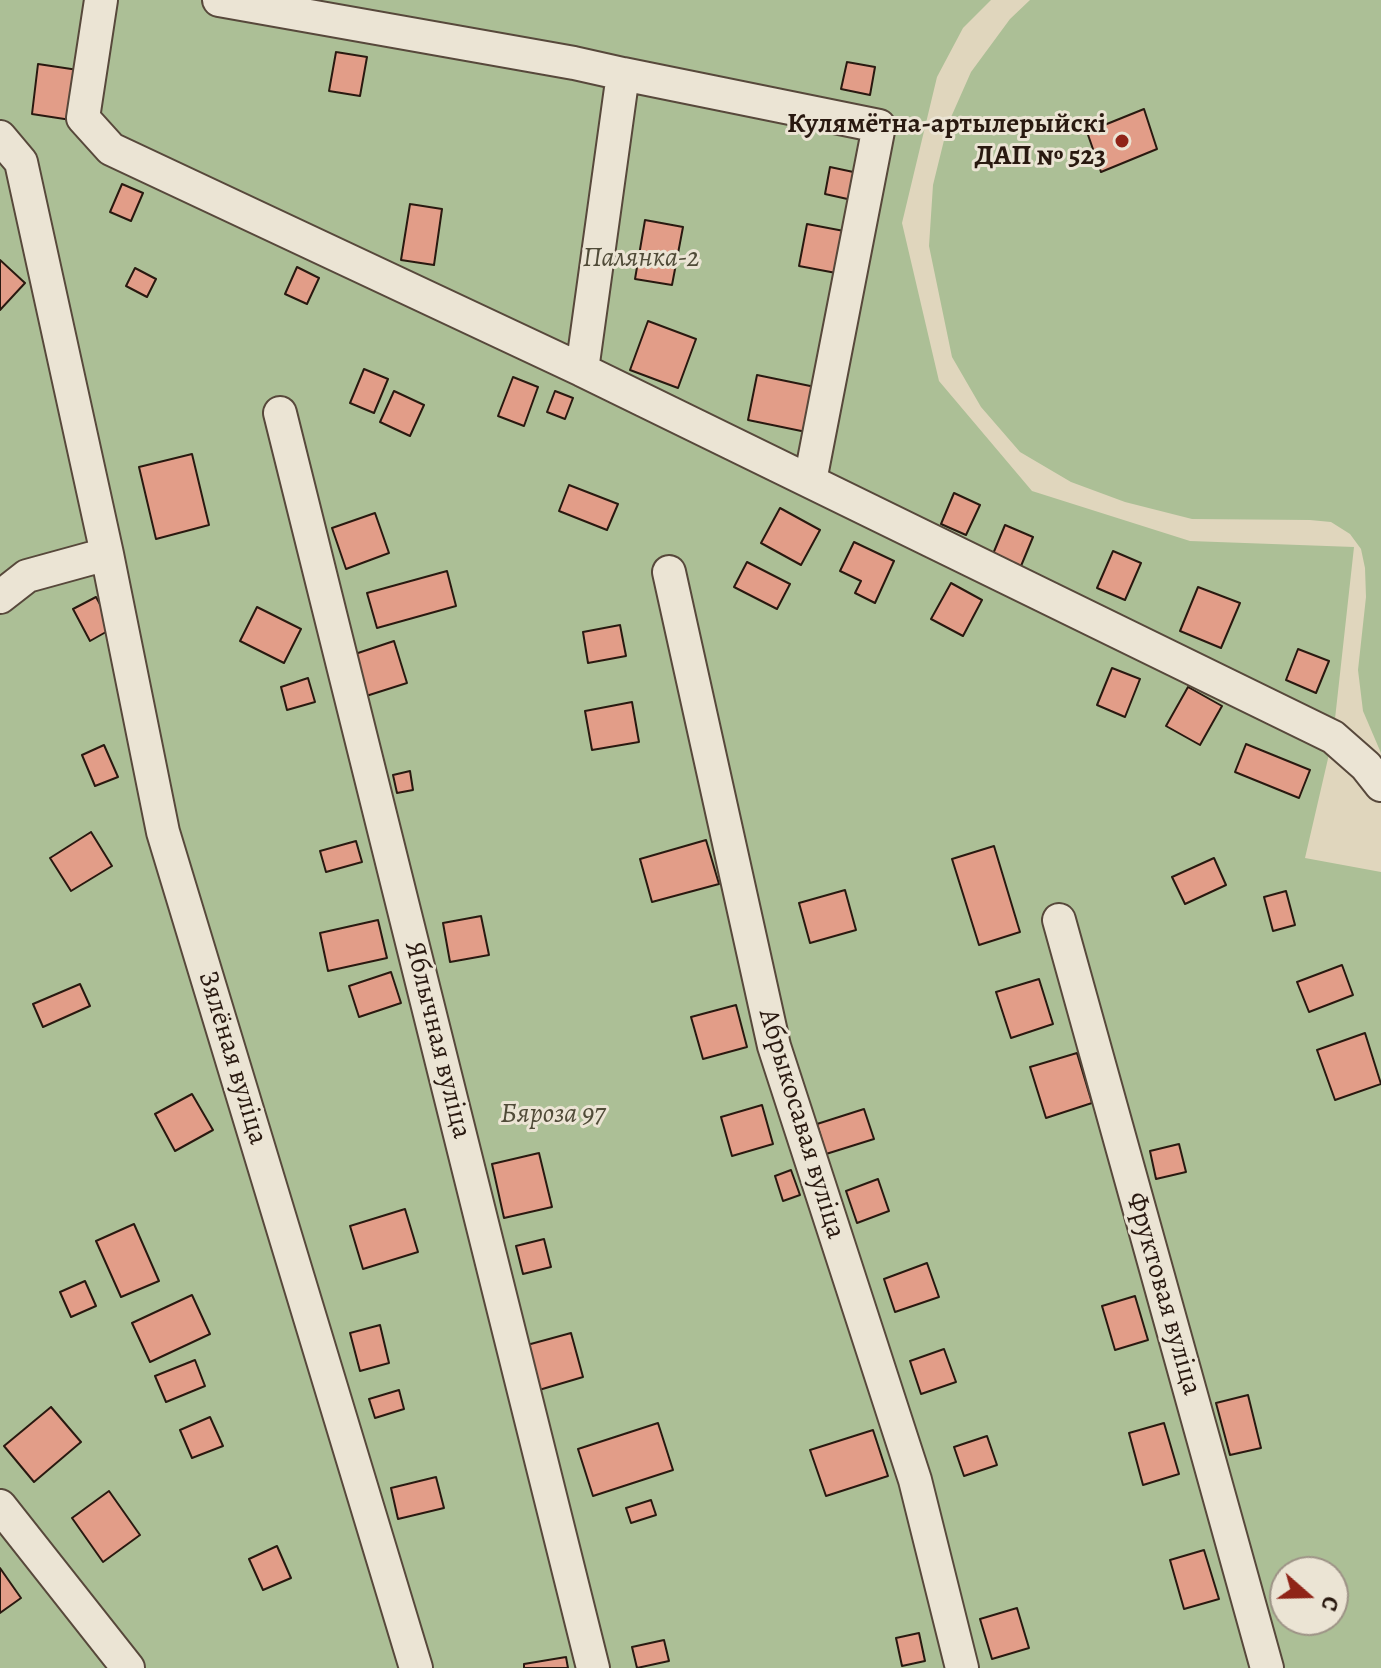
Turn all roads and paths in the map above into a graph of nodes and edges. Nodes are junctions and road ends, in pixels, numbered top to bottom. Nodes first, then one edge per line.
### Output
1 (101, 0) edge
2 (219, 0) edge
3 (623, 74) junction
4 (0, 137) edge
5 (582, 370) junction
6 (280, 413) dead end
7 (810, 481) junction
8 (107, 554) junction
9 (13, 568) edge
10 (669, 572) dead end
11 (0, 597) edge
12 (1381, 785) edge
13 (1059, 920) dead end
14 (0, 1506) edge
15 (128, 1668) edge
16 (416, 1668) edge
17 (593, 1668) edge
18 (962, 1668) edge
19 (1267, 1668) edge

1 - 5 lane
2 - 3 lane
3 - 5 lane
3 - 7 lane
4 - 8 lane, Зялёная вуліца
5 - 7 lane
6 - 17 lane, Яблычная вуліца
7 - 12 lane
8 - 9 lane
8 - 16 lane, Зялёная вуліца
9 - 11 lane
10 - 18 lane, Абрыкосавая вуліца
13 - 19 lane, Фруктовая вуліца
14 - 15 lane

